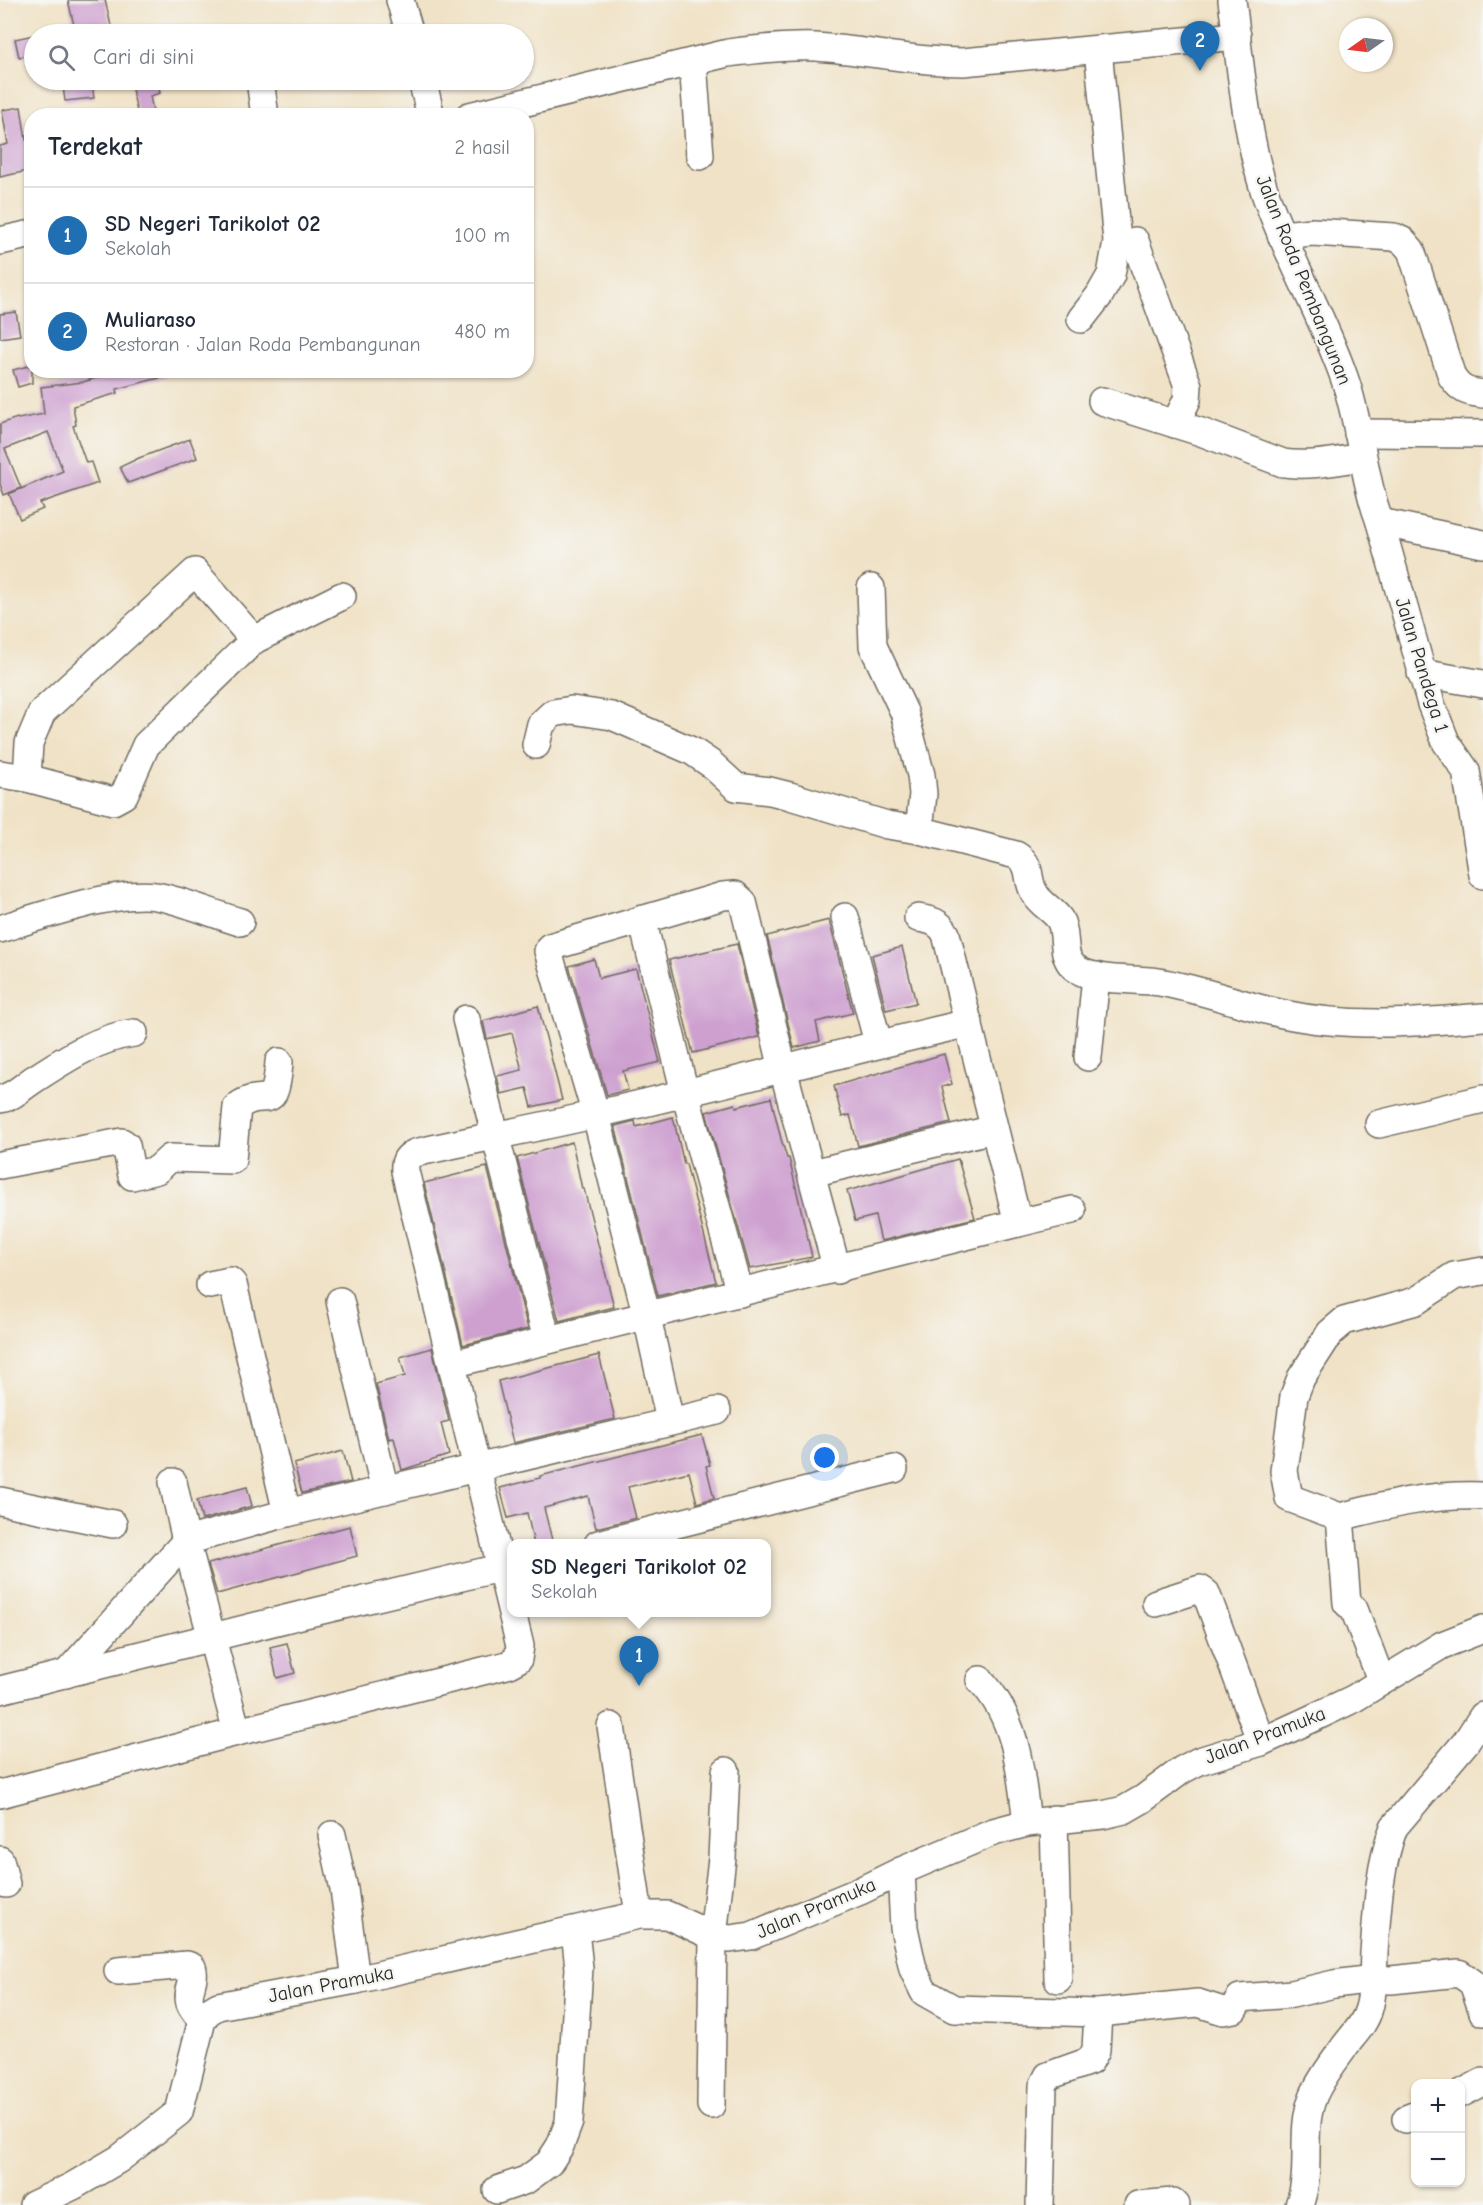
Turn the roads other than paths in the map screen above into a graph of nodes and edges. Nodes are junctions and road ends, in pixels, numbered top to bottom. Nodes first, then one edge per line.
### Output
1 (400, 0) edge
2 (1232, 0) edge
3 (407, 24) edge
4 (1237, 36) junction
5 (1098, 50) junction
6 (693, 62) junction
7 (262, 90) edge
8 (424, 90) edge
9 (264, 108) edge
10 (429, 108) edge
11 (503, 108) edge
12 (700, 156) dead end
13 (1281, 235) junction
14 (24, 236) edge
15 (0, 241) edge
16 (1135, 241) dead end
17 (1081, 319) dead end
18 (1483, 394) edge
19 (1102, 401) dead end
20 (1175, 424) junction
21 (1483, 434) edge
22 (1360, 445) junction
23 (1380, 522) junction
24 (1483, 544) edge
25 (872, 588) dead end
26 (342, 596) dead end
27 (254, 640) junction
28 (1421, 673) junction
29 (1483, 684) edge
30 (536, 745) dead end
31 (1475, 772) edge
32 (0, 774) edge
33 (27, 778) junction
34 (919, 830) junction
35 (1483, 875) edge
36 (846, 917) dead end
37 (918, 918) dead end
38 (642, 919) junction
39 (240, 922) dead end
40 (0, 929) edge
41 (1096, 976) junction
42 (1483, 1017) edge
43 (466, 1019) dead end
44 (969, 1023) junction
45 (134, 1033) dead end
46 (878, 1043) junction
47 (1088, 1057) dead end
48 (279, 1062) dead end
49 (783, 1070) junction
50 (685, 1093) junction
51 (0, 1099) edge
52 (1483, 1099) edge
53 (596, 1114) junction
54 (1379, 1124) dead end
55 (994, 1129) junction
56 (496, 1134) junction
57 (0, 1164) edge
58 (812, 1173) junction
59 (1072, 1210) dead end
60 (1018, 1223) junction
61 (837, 1270) junction
62 (1483, 1271) edge
63 (210, 1285) dead end
64 (740, 1293) junction
65 (340, 1301) dead end
66 (647, 1317) junction
67 (547, 1340) junction
68 (452, 1364) junction
69 (717, 1411) dead end
70 (670, 1422) junction
71 (476, 1469) junction
72 (894, 1469) dead end
73 (173, 1482) dead end
74 (385, 1490) junction
75 (1483, 1496) edge
76 (0, 1501) edge
77 (287, 1513) junction
78 (1340, 1517) junction
79 (112, 1524) dead end
80 (618, 1539) edge
81 (186, 1541) junction
82 (506, 1567) edge
83 (1156, 1603) dead end
84 (515, 1617) edge
85 (1483, 1629) edge
86 (212, 1637) junction
87 (66, 1674) junction
88 (980, 1680) dead end
89 (1381, 1680) junction
90 (0, 1690) edge
91 (1483, 1716) edge
92 (611, 1726) dead end
93 (237, 1732) junction
94 (1261, 1742) junction
95 (726, 1771) dead end
96 (0, 1794) edge
97 (1054, 1819) junction
98 (1027, 1823) junction
99 (332, 1835) dead end
100 (901, 1871) junction
101 (639, 1915) junction
102 (575, 1931) junction
103 (713, 1936) junction
104 (118, 1971) dead end
105 (1058, 1979) dead end
106 (1373, 1979) junction
107 (356, 1980) junction
108 (1483, 2012) edge
109 (1098, 2013) junction
110 (201, 2020) junction
111 (1483, 2082) edge
112 (1465, 2092) edge
113 (711, 2105) dead end
114 (496, 2190) dead end
115 (75, 2195) edge
116 (33, 2205) edge
117 (1040, 2205) edge
118 (1138, 2205) edge
119 (1176, 2205) edge
120 (1299, 2205) edge

1 - 3 street
2 - 4 street, Jalan Roda Pembangunan
4 - 5 street
4 - 13 street, Jalan Roda Pembangunan
5 - 6 street
5 - 17 street
6 - 11 street
6 - 12 street
7 - 9 street
8 - 10 street
13 - 18 street
13 - 22 street, Jalan Roda Pembangunan
14 - 15 street
16 - 20 street
19 - 20 street
20 - 22 street
21 - 22 street
22 - 23 street, Jalan Roda Pembangunan
23 - 24 street
23 - 28 street, Jalan Pandega 1
25 - 34 street
26 - 27 street
27 - 33 street
27 - 33 street
28 - 29 street
28 - 31 street, Jalan Pandega 1
30 - 34 street
31 - 35 street, Jalan Pandega 1
32 - 33 street
34 - 41 street
36 - 46 street
37 - 44 street
38 - 49 street
38 - 50 street
38 - 53 street
39 - 40 street
41 - 42 street
41 - 47 street
43 - 56 street
44 - 46 street
44 - 55 street
45 - 51 street
46 - 49 street
48 - 57 street
49 - 50 street
49 - 58 street
50 - 53 street
50 - 64 street
52 - 54 street
53 - 56 street
53 - 66 street
55 - 58 street
55 - 60 street
56 - 67 street
56 - 68 street
58 - 61 street
59 - 60 street
60 - 61 street
61 - 64 street
62 - 78 street
63 - 77 street
64 - 66 street
65 - 74 street
66 - 67 street
66 - 70 street
67 - 68 street
68 - 71 street
69 - 70 street
70 - 71 street
71 - 74 street
71 - 82 street
72 - 80 street
73 - 81 street
74 - 77 street
75 - 78 street
76 - 79 street
77 - 81 street
78 - 89 street
81 - 86 street
81 - 87 street
82 - 86 street
83 - 94 street
84 - 93 street
85 - 89 street, Jalan Pramuka
86 - 87 street
86 - 93 street
87 - 90 street
88 - 98 street
89 - 94 street, Jalan Pramuka
91 - 106 street
92 - 101 street
93 - 96 street
94 - 97 street, Jalan Pramuka
95 - 103 street
97 - 98 street, Jalan Pramuka
97 - 105 street
98 - 100 street, Jalan Pramuka
99 - 107 street
100 - 103 street, Jalan Pramuka
100 - 109 street
101 - 102 street, Jalan Pramuka
101 - 103 street, Jalan Pramuka
102 - 107 street, Jalan Pramuka
102 - 114 street
103 - 113 street
104 - 110 street
106 - 108 street
106 - 109 street
106 - 120 street
107 - 110 street, Jalan Pramuka
109 - 117 street
110 - 115 street
111 - 112 street
115 - 116 street
118 - 119 street

